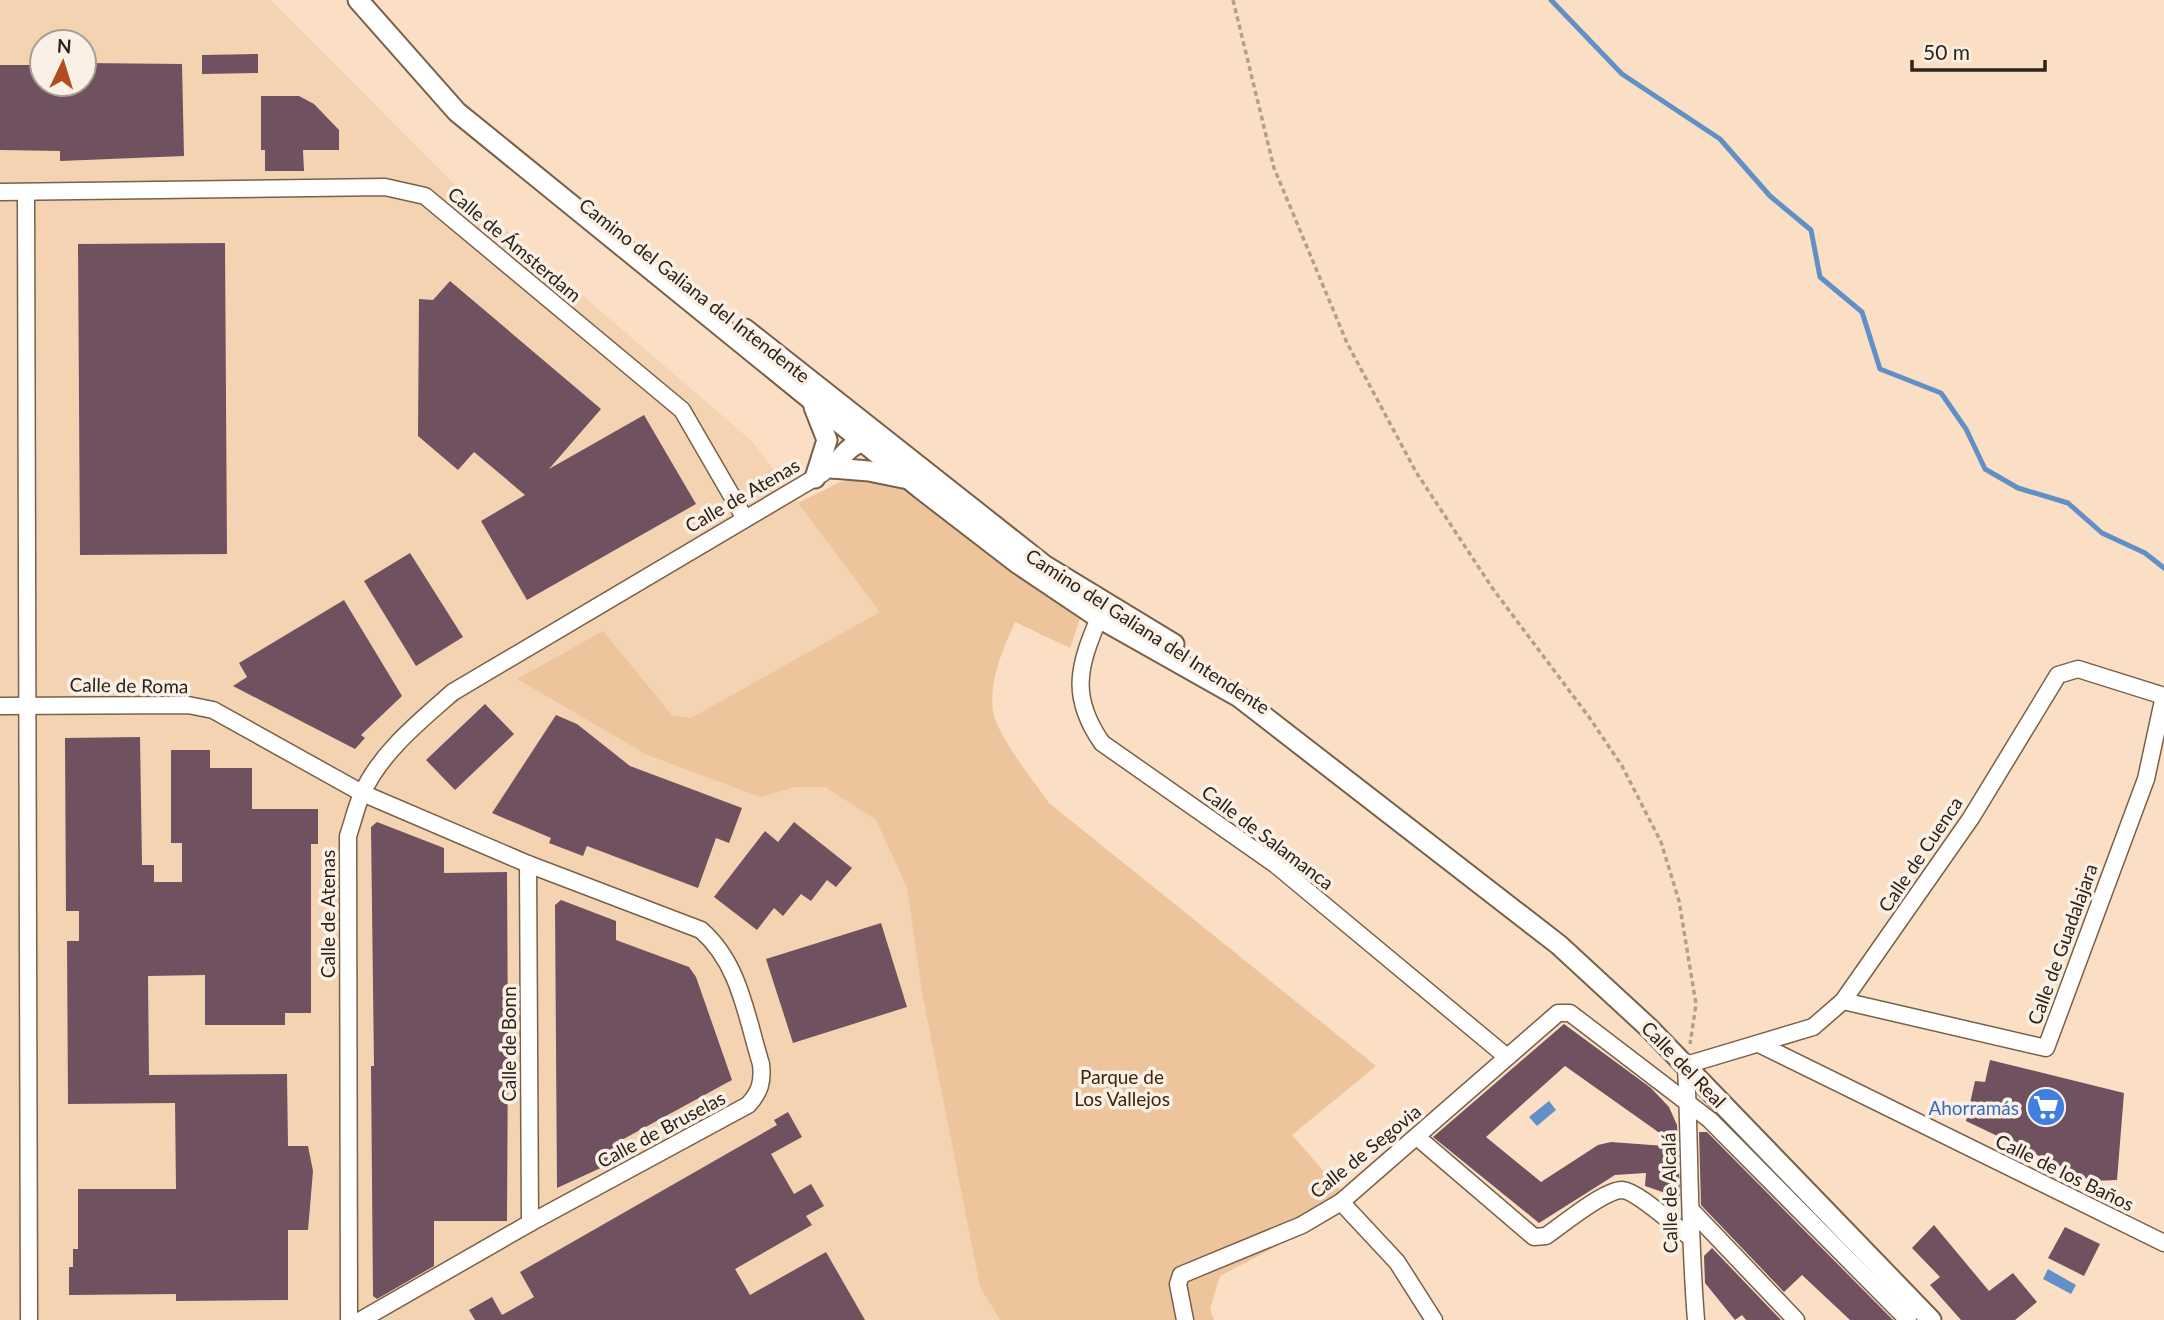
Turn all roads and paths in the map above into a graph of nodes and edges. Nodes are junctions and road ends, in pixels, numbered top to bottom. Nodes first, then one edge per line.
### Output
1 (358, 0) edge
2 (1233, 0) edge
3 (406, 52) junction
4 (0, 192) edge
5 (26, 192) junction
6 (807, 398) junction
7 (837, 402) junction
8 (863, 442) junction
9 (823, 473) junction
10 (910, 481) junction
11 (744, 517) junction
12 (1044, 565) junction
13 (1099, 618) junction
14 (2164, 696) edge
15 (28, 705) junction
16 (0, 706) edge
17 (362, 793) junction
18 (1415, 832) junction
19 (528, 864) junction
20 (1843, 1001) junction
21 (1759, 1044) junction
22 (1507, 1057) junction
23 (1686, 1065) junction
24 (1688, 1102) junction
25 (1417, 1137) junction
26 (1341, 1202) junction
27 (1693, 1212) junction
28 (530, 1223) junction
29 (1690, 1237) junction
30 (2164, 1243) edge
31 (29, 1320) edge
32 (349, 1320) edge
33 (360, 1320) edge
34 (1185, 1320) edge
35 (1434, 1320) edge
36 (1696, 1320) edge
37 (1796, 1320) edge
38 (1908, 1320) edge
39 (1931, 1320) edge

1 - 3 street, Camino del Galiana del Intendente
2 - 23 path
3 - 6 street, Camino del Galiana del Intendente
3 - 7 street, Camino del Galiana del Intendente
4 - 5 street, Calle de Ámsterdam
5 - 11 street, Calle de Ámsterdam
5 - 15 street
6 - 8 street, Camino del Galiana del Intendente
6 - 9 street
7 - 8 street
7 - 12 street, Camino del Galiana del Intendente
8 - 9 street
8 - 10 street, Camino del Galiana del Intendente
8 - 12 street
9 - 10 street
9 - 11 street, Calle de Atenas
10 - 13 street, Camino del Galiana del Intendente
11 - 17 street, Calle de Atenas
12 - 18 street, Camino del Galiana del Intendente
13 - 18 street, Camino del Galiana del Intendente
13 - 22 street, Calle de Salamanca
14 - 20 street, Calle de Cuenca
14 - 20 street, Calle de Guadalajara
15 - 16 street, Calle de Roma
15 - 17 street, Calle de Roma
15 - 31 street
17 - 19 street, Calle de Bruselas
17 - 32 street, Calle de Atenas
18 - 23 street, Calle del Real
19 - 28 street, Calle de Bonn
19 - 28 street, Calle de Bruselas
20 - 21 street, Calle de Cuenca
21 - 23 street, Calle de Cuenca
21 - 30 street, Calle de los Baños
22 - 24 street, Calle de Segovia
22 - 25 street, Calle de Segovia
23 - 24 street, Calle de Alcalá
23 - 39 street, Calle del Real
24 - 27 street, Calle de Alcalá
24 - 38 street
25 - 26 street, Calle de Segovia
25 - 29 street
26 - 34 street, Calle de Segovia
26 - 35 street
27 - 29 street, Calle de Alcalá
27 - 37 street
28 - 33 street, Calle de Bruselas
29 - 36 street, Calle de Alcalá

